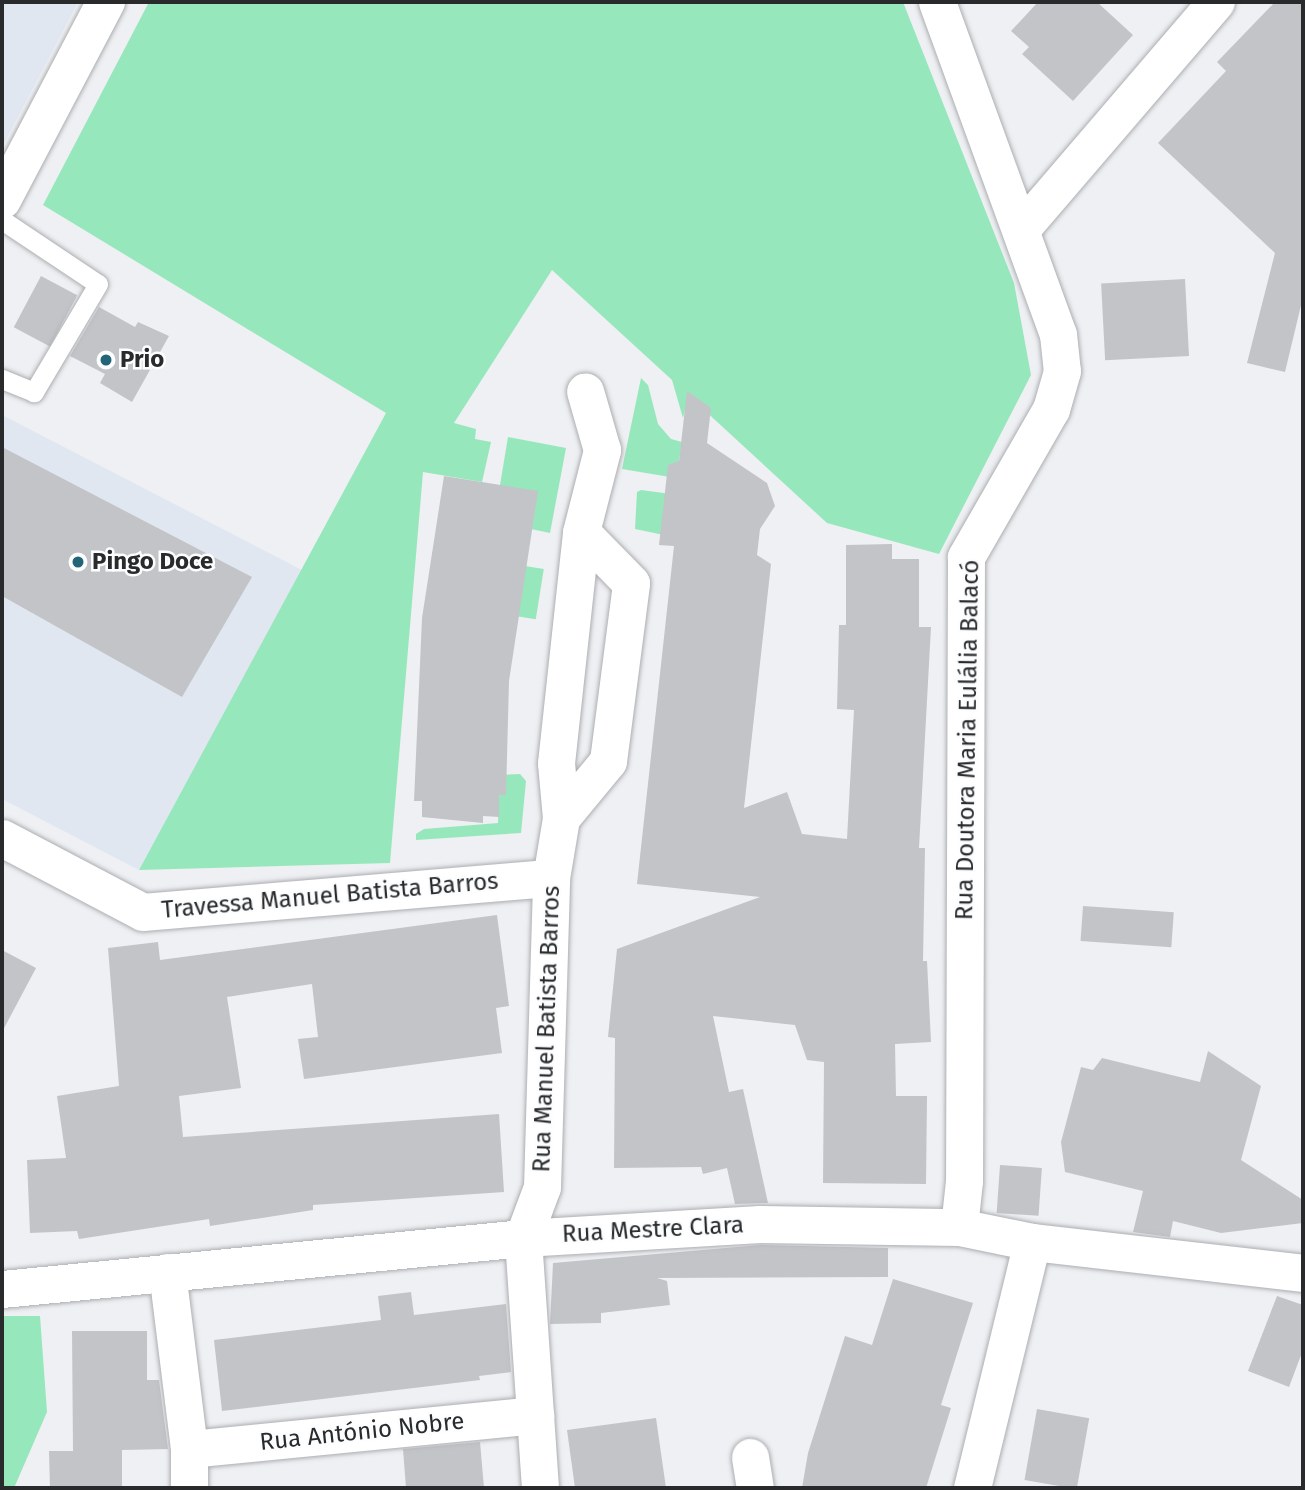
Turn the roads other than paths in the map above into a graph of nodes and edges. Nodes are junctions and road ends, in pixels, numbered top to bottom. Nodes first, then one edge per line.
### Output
1 (106, 2) edge
2 (937, 2) edge
3 (1216, 2) edge
4 (2, 200) edge
5 (2, 220) edge
6 (1022, 228) junction
7 (2, 379) edge
8 (585, 391) dead end
9 (582, 532) junction
10 (561, 818) junction
11 (2, 838) edge
12 (551, 878) junction
13 (959, 1227) junction
14 (523, 1238) junction
15 (1032, 1242) junction
16 (167, 1272) junction
17 (1303, 1273) edge
18 (2, 1289) edge
19 (535, 1415) junction
20 (189, 1450) junction
21 (189, 1488) edge
22 (540, 1488) edge
23 (972, 1488) edge

1 - 4 main road
2 - 6 street, Rua Doutora Maria Eulália Balacó
3 - 6 street
5 - 7 lane
6 - 13 street, Rua Doutora Maria Eulália Balacó
8 - 9 street, Rua Manuel Batista Barros
9 - 10 street, Rua Manuel Batista Barros
9 - 10 street
10 - 12 street, Rua Manuel Batista Barros
11 - 12 street, Travessa Manuel Batista Barros
12 - 14 street, Rua Manuel Batista Barros
13 - 14 street, Rua Mestre Clara
13 - 15 street, Rua Mestre Clara
14 - 16 street, Rua Mestre Clara
14 - 19 street
15 - 17 street, Rua Mestre Clara
15 - 23 street
16 - 18 street, Rua Mestre Clara
16 - 20 street
19 - 20 street, Rua António Nobre
19 - 22 street
20 - 21 street

